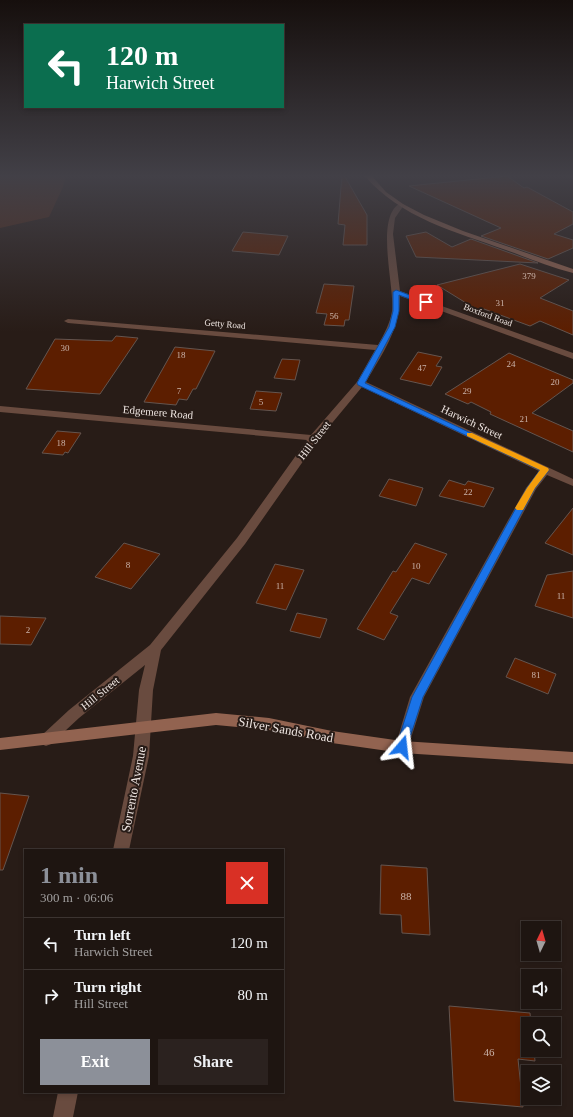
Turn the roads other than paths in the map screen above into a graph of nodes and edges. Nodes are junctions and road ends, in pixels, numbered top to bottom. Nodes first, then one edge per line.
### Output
1 (391, 227) edge
2 (450, 227) edge
3 (573, 271) edge
4 (396, 292) junction
5 (68, 321) dead end
6 (381, 348) junction
7 (573, 356) edge
8 (361, 383) junction
9 (0, 409) edge
10 (314, 438) junction
11 (545, 470) junction
12 (573, 483) edge
13 (155, 649) junction
14 (143, 728) junction
15 (46, 740) junction
16 (0, 744) edge
17 (402, 747) junction
18 (572, 761) edge
19 (121, 849) edge
20 (68, 1093) edge
21 (62, 1117) edge

1 - 4 street, Hill Street
2 - 3 main road
4 - 6 street, Hill Street
4 - 7 street, Boxford Road
5 - 6 street, Getty Road
6 - 8 street, Hill Street
8 - 10 street, Hill Street
8 - 11 street, Harwich Street
9 - 10 street, Edgemere Road
10 - 13 street, Hill Street
11 - 12 street, Harwich Street
11 - 17 street
13 - 14 street, Hill Street
13 - 15 street, Hill Street
14 - 15 main road, Silver Sands Road
14 - 17 main road, Silver Sands Road
14 - 19 street, Sorrento Avenue
15 - 16 main road, Silver Sands Road
17 - 18 main road, Silver Sands Road
20 - 21 street

